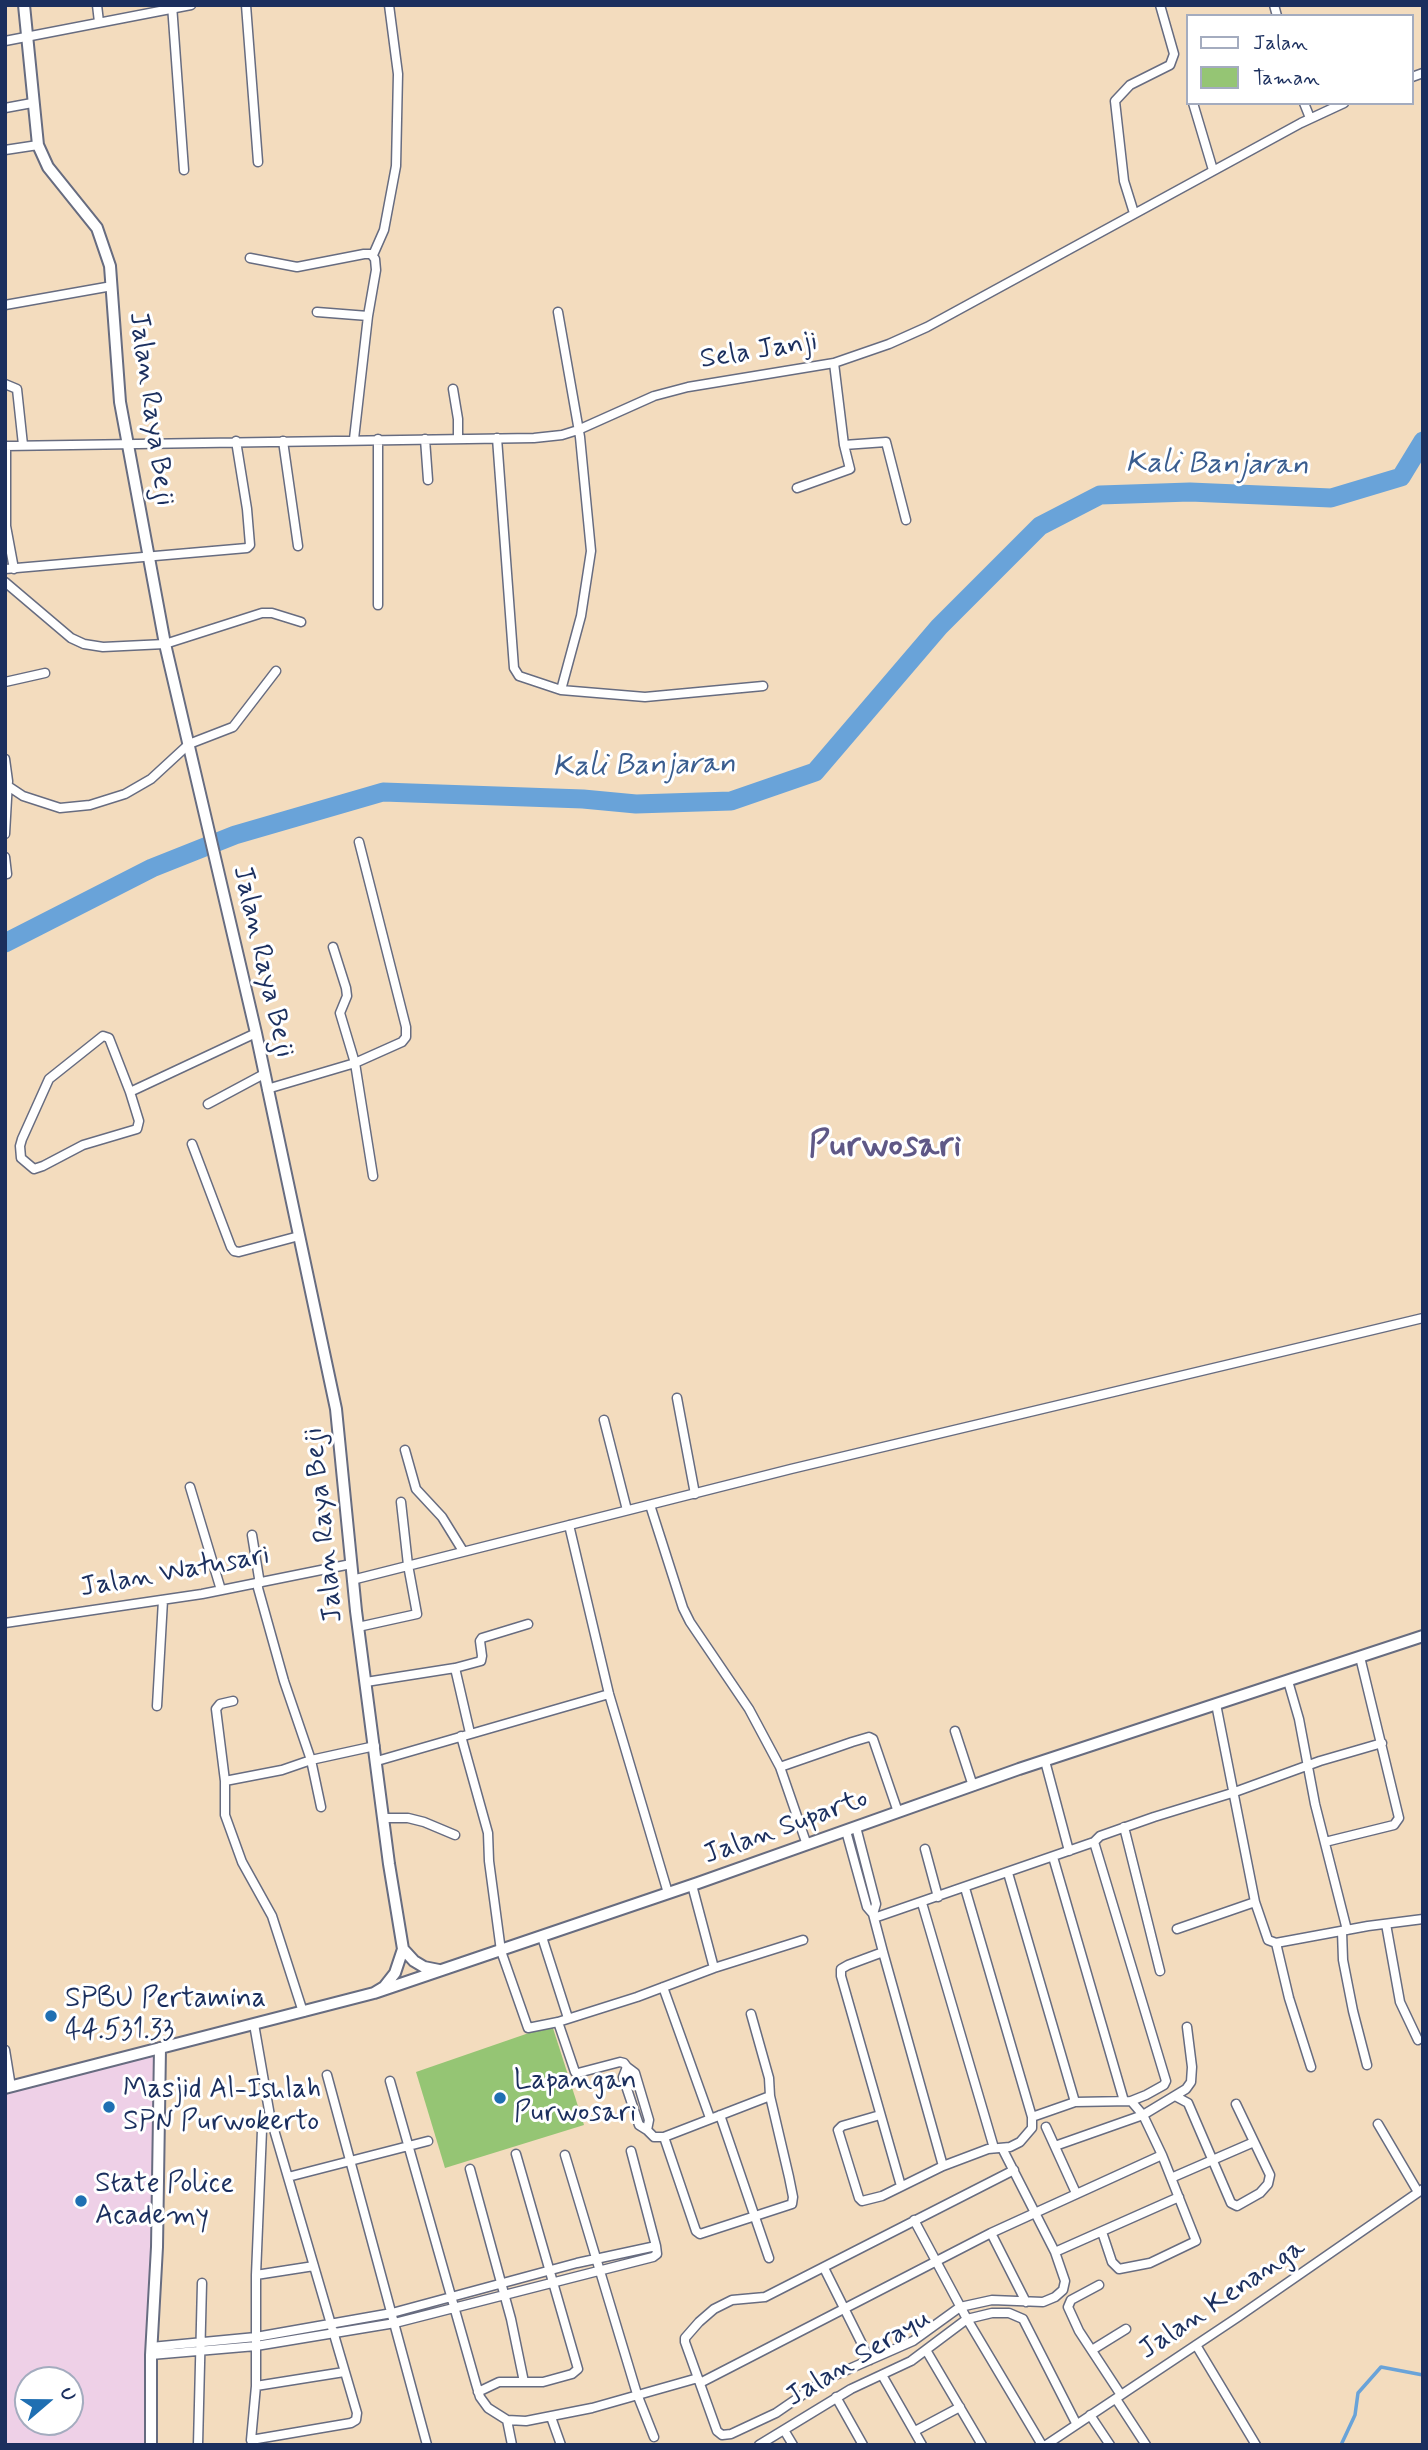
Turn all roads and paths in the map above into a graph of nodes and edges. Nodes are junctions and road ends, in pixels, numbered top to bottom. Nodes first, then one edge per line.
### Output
1 (24, 5) edge
2 (97, 5) edge
3 (191, 5) edge
4 (246, 5) edge
5 (389, 5) edge
6 (1160, 5) edge
7 (172, 7) edge
8 (99, 22) junction
9 (26, 37) junction
10 (5, 41) edge
11 (32, 103) junction
12 (1194, 105) edge
13 (1305, 105) edge
14 (1339, 105) edge
15 (5, 108) edge
16 (1310, 118) junction
17 (38, 145) junction
18 (5, 150) edge
19 (258, 162) dead end
20 (184, 170) dead end
21 (1213, 170) junction
22 (1134, 213) junction
23 (373, 255) junction
24 (250, 258) dead end
25 (112, 286) junction
26 (5, 305) edge
27 (558, 312) dead end
28 (317, 313) dead end
29 (368, 316) junction
30 (834, 363) junction
31 (5, 384) edge
32 (453, 389) dead end
33 (578, 430) junction
34 (458, 438) junction
35 (497, 438) junction
36 (354, 439) junction
37 (378, 439) junction
38 (425, 439) junction
39 (236, 441) junction
40 (283, 441) junction
41 (23, 445) junction
42 (128, 445) junction
43 (844, 445) junction
44 (6, 446) edge
45 (428, 480) dead end
46 (797, 488) dead end
47 (906, 520) dead end
48 (298, 546) dead end
49 (148, 558) junction
50 (9, 569) edge
51 (5, 582) edge
52 (378, 606) dead end
53 (301, 622) dead end
54 (165, 644) junction
55 (276, 671) dead end
56 (45, 673) dead end
57 (5, 682) edge
58 (763, 686) dead end
59 (561, 690) junction
60 (190, 744) junction
61 (5, 759) edge
62 (8, 786) junction
63 (5, 834) edge
64 (359, 842) dead end
65 (5, 857) edge
66 (6, 874) edge
67 (333, 947) dead end
68 (256, 1033) junction
69 (355, 1063) junction
70 (264, 1074) junction
71 (267, 1089) junction
72 (130, 1092) junction
73 (208, 1104) dead end
74 (192, 1143) dead end
75 (373, 1176) dead end
76 (299, 1236) junction
77 (1423, 1318) edge
78 (677, 1398) dead end
79 (604, 1420) dead end
80 (405, 1450) dead end
81 (190, 1487) dead end
82 (695, 1494) junction
83 (401, 1502) dead end
84 (650, 1505) junction
85 (627, 1510) junction
86 (569, 1525) junction
87 (252, 1535) dead end
88 (463, 1551) junction
89 (351, 1564) junction
90 (408, 1565) junction
91 (352, 1580) junction
92 (259, 1584) junction
93 (221, 1590) junction
94 (163, 1600) junction
95 (5, 1623) edge
96 (528, 1624) dead end
97 (358, 1627) junction
98 (1423, 1636) edge
99 (1360, 1657) junction
100 (455, 1668) junction
101 (1288, 1681) junction
102 (366, 1682) junction
103 (609, 1693) junction
104 (233, 1701) dead end
105 (1216, 1704) junction
106 (157, 1706) dead end
107 (955, 1731) dead end
108 (466, 1735) junction
109 (1382, 1743) junction
110 (375, 1746) junction
111 (311, 1760) junction
112 (377, 1761) junction
113 (1045, 1761) junction
114 (1308, 1766) junction
115 (780, 1768) junction
116 (225, 1781) junction
117 (973, 1786) junction
118 (1232, 1793) junction
119 (321, 1807) dead end
120 (898, 1812) junction
121 (384, 1818) junction
122 (1124, 1827) junction
123 (851, 1829) junction
124 (455, 1835) dead end
125 (1094, 1842) junction
126 (1325, 1842) junction
127 (807, 1845) junction
128 (925, 1849) dead end
129 (1069, 1852) junction
130 (1052, 1857) junction
131 (1008, 1873) junction
132 (692, 1885) junction
133 (965, 1888) junction
134 (668, 1894) junction
135 (938, 1897) junction
136 (1255, 1902) junction
137 (922, 1903) junction
138 (874, 1916) junction
139 (1423, 1919) edge
140 (1386, 1924) junction
141 (1177, 1929) dead end
142 (1345, 1930) junction
143 (542, 1937) junction
144 (803, 1940) dead end
145 (1276, 1944) junction
146 (403, 1949) junction
147 (501, 1951) junction
148 (883, 1952) junction
149 (714, 1968) junction
150 (448, 1970) junction
151 (1160, 1971) dead end
152 (663, 1987) junction
153 (374, 1993) junction
154 (303, 2012) junction
155 (751, 2014) dead end
156 (568, 2018) junction
157 (558, 2022) junction
158 (254, 2024) junction
159 (1187, 2027) dead end
160 (1418, 2040) dead end
161 (160, 2048) junction
162 (5, 2050) edge
163 (1367, 2065) dead end
164 (1311, 2067) dead end
165 (327, 2075) dead end
166 (390, 2081) dead end
167 (8, 2088) edge
168 (770, 2096) junction
169 (1175, 2096) junction
170 (1128, 2101) junction
171 (1075, 2102) junction
172 (1236, 2104) dead end
173 (720, 2115) junction
174 (880, 2115) junction
175 (1143, 2115) junction
176 (270, 2116) junction
177 (1032, 2117) junction
178 (710, 2118) junction
179 (1378, 2124) dead end
180 (1046, 2127) dead end
181 (664, 2137) junction
182 (428, 2141) dead end
183 (1254, 2142) junction
184 (408, 2145) junction
185 (1055, 2146) junction
186 (998, 2148) junction
187 (631, 2151) dead end
188 (516, 2154) dead end
189 (565, 2155) dead end
190 (1162, 2155) junction
191 (1214, 2160) junction
192 (351, 2161) junction
193 (943, 2166) junction
194 (470, 2169) dead end
195 (1014, 2170) junction
196 (288, 2177) junction
197 (1171, 2178) junction
198 (901, 2186) junction
199 (1421, 2190) edge
200 (1076, 2193) junction
201 (1179, 2197) junction
202 (1035, 2212) junction
203 (754, 2216) junction
204 (914, 2220) junction
205 (1102, 2232) junction
206 (991, 2233) junction
207 (656, 2246) junction
208 (1055, 2252) junction
209 (769, 2258) dead end
210 (596, 2260) junction
211 (935, 2261) junction
212 (314, 2266) junction
213 (824, 2268) junction
214 (599, 2269) junction
215 (550, 2271) junction
216 (256, 2275) junction
217 (553, 2281) junction
218 (202, 2283) dead end
219 (501, 2284) junction
220 (1100, 2286) dead end
221 (503, 2295) junction
222 (451, 2298) junction
223 (1026, 2302) junction
224 (960, 2307) junction
225 (844, 2308) junction
226 (454, 2309) junction
227 (392, 2312) junction
228 (967, 2319) junction
229 (395, 2323) junction
230 (331, 2324) junction
231 (1126, 2329) dead end
232 (333, 2335) junction
233 (256, 2341) junction
234 (1196, 2345) junction
235 (200, 2346) junction
236 (926, 2350) junction
237 (1092, 2350) junction
238 (151, 2351) junction
239 (870, 2360) junction
240 (344, 2372) junction
241 (882, 2375) junction
242 (699, 2381) junction
243 (524, 2382) junction
244 (256, 2386) junction
245 (478, 2392) junction
246 (637, 2395) junction
247 (836, 2397) junction
248 (1118, 2397) junction
249 (960, 2407) junction
250 (1090, 2415) junction
251 (551, 2417) junction
252 (507, 2420) junction
253 (1076, 2423) junction
254 (784, 2430) junction
255 (915, 2431) junction
256 (654, 2437) dead end
257 (251, 2442) edge
258 (150, 2445) edge
259 (198, 2445) edge
260 (427, 2445) edge
261 (512, 2445) edge
262 (561, 2445) edge
263 (759, 2445) edge
264 (793, 2445) edge
265 (863, 2445) edge
266 (922, 2445) edge
267 (982, 2445) edge
268 (1044, 2445) edge
269 (1110, 2445) edge
270 (1146, 2445) edge
271 (1256, 2445) edge

1 - 9 street, Jalan Raya Beji
2 - 8 street
3 - 7 street
4 - 19 street
5 - 23 street
6 - 22 street
7 - 8 street
7 - 20 street
8 - 9 street
9 - 10 street
9 - 11 street, Jalan Raya Beji
11 - 15 street
11 - 17 street, Jalan Raya Beji
12 - 21 street
13 - 16 street
14 - 16 street, Sela Janji
16 - 21 street, Sela Janji
17 - 18 street
17 - 25 street, Jalan Raya Beji
21 - 22 street, Sela Janji
22 - 30 street, Sela Janji
23 - 24 street
23 - 29 street
25 - 26 street
25 - 42 street, Jalan Raya Beji
27 - 33 street
28 - 29 street
29 - 36 street
30 - 33 street, Sela Janji
30 - 43 street
31 - 41 street
32 - 34 street
33 - 35 street, Sela Janji
33 - 59 street
34 - 35 street, Sela Janji
34 - 38 street, Sela Janji
35 - 59 street
36 - 37 street, Sela Janji
36 - 40 street, Sela Janji
37 - 38 street, Sela Janji
37 - 52 street
38 - 45 street
39 - 40 street, Sela Janji
39 - 42 street, Sela Janji
39 - 49 street
40 - 48 street
41 - 42 street, Sela Janji
41 - 44 street, Sela Janji
42 - 49 street, Jalan Raya Beji
43 - 46 street
43 - 47 street
44 - 50 street
49 - 50 street
49 - 54 street, Jalan Raya Beji
51 - 54 street
53 - 54 street
54 - 60 street, Jalan Raya Beji
55 - 60 street
56 - 57 street
58 - 59 street
60 - 62 street
60 - 68 street, Jalan Raya Beji
61 - 62 street
62 - 63 street
64 - 69 street
65 - 66 street
67 - 69 street
68 - 70 street, Jalan Raya Beji
68 - 72 street
69 - 71 street
69 - 75 street
70 - 71 street, Jalan Raya Beji
70 - 73 street
71 - 76 street, Jalan Raya Beji
72 - 72 street
74 - 76 street
76 - 89 street, Jalan Raya Beji
77 - 82 street
78 - 82 street
79 - 85 street
80 - 88 street
81 - 93 street
82 - 84 street
83 - 90 street
84 - 85 street
84 - 115 street
85 - 86 street
86 - 88 street
86 - 103 street
87 - 92 street
88 - 90 street
89 - 91 street, Jalan Raya Beji
89 - 92 street, Jalan Watusari
90 - 91 street
90 - 97 street
91 - 97 street, Jalan Raya Beji
92 - 93 street, Jalan Watusari
92 - 111 street
93 - 94 street, Jalan Watusari
94 - 95 street, Jalan Watusari
94 - 106 street
96 - 100 street
97 - 102 street, Jalan Raya Beji
98 - 99 street, Jalan Suparto
99 - 101 street, Jalan Suparto
99 - 109 street
100 - 102 street
100 - 108 street
101 - 105 street, Jalan Suparto
101 - 114 street
102 - 110 street, Jalan Raya Beji
103 - 108 street
103 - 134 street
104 - 116 street
105 - 113 street, Jalan Suparto
105 - 118 street
107 - 117 street
108 - 112 street
108 - 147 street
109 - 114 street
109 - 126 street
110 - 111 street
110 - 112 street, Jalan Raya Beji
111 - 116 street
111 - 119 street
112 - 121 street, Jalan Raya Beji
113 - 117 street, Jalan Suparto
113 - 129 street
114 - 118 street
114 - 126 street
115 - 120 street
115 - 127 street
116 - 154 street
117 - 120 street, Jalan Suparto
118 - 122 street
118 - 136 street
120 - 123 street, Jalan Suparto
121 - 124 street
121 - 146 street, Jalan Raya Beji
122 - 125 street
122 - 151 street
123 - 127 street, Jalan Suparto
123 - 138 street
125 - 129 street
125 - 170 street
126 - 142 street
127 - 132 street, Jalan Suparto
128 - 135 street
129 - 130 street
130 - 131 street
130 - 170 street
131 - 133 street
131 - 171 street
132 - 134 street, Jalan Suparto
132 - 149 street
133 - 135 street
133 - 177 street
134 - 143 street, Jalan Suparto
135 - 137 street
136 - 141 street
136 - 145 street
137 - 138 street
137 - 186 street
138 - 148 street
139 - 140 street
140 - 142 street
140 - 160 street
142 - 145 street
142 - 163 street
143 - 147 street, Jalan Suparto
143 - 156 street
144 - 149 street
145 - 164 street
146 - 150 street
146 - 153 street
147 - 150 street, Jalan Suparto
147 - 157 street
148 - 174 street
148 - 193 street
149 - 152 street
150 - 153 street, Jalan Suparto
152 - 156 street
152 - 178 street
153 - 154 street, Jalan Suparto
154 - 158 street, Jalan Suparto
155 - 168 street
156 - 157 street
157 - 181 street
158 - 161 street, Jalan Suparto
158 - 176 street
159 - 169 street
161 - 167 street, Jalan Suparto
161 - 238 street
162 - 167 street
165 - 192 street
166 - 184 street
168 - 173 street
168 - 203 street
169 - 175 street
169 - 191 street
170 - 171 street
170 - 175 street
171 - 177 street
172 - 183 street
173 - 178 street
173 - 203 street
174 - 198 street
174 - 198 street
175 - 185 street
175 - 190 street
176 - 196 street
176 - 216 street
177 - 186 street
178 - 181 street
179 - 199 street
180 - 185 street
181 - 203 street
182 - 184 street
183 - 191 street
183 - 191 street
184 - 192 street
184 - 222 street
185 - 200 street
186 - 193 street
186 - 195 street
187 - 207 street
188 - 215 street
189 - 210 street
190 - 197 street
190 - 200 street
191 - 197 street
192 - 196 street
192 - 227 street
193 - 198 street
194 - 219 street
195 - 202 street
195 - 204 street
196 - 212 street
197 - 201 street
199 - 234 street, Jalan Kenanga
200 - 202 street
201 - 205 street
201 - 205 street
202 - 206 street
202 - 208 street
203 - 209 street
204 - 211 street
204 - 213 street
205 - 208 street
206 - 211 street
206 - 223 street
207 - 210 street
207 - 214 street
208 - 223 street
210 - 214 street
210 - 215 street
211 - 224 street
211 - 225 street
212 - 216 street
212 - 230 street
213 - 225 street
213 - 242 street
214 - 217 street
214 - 246 street
215 - 217 street
215 - 219 street
216 - 233 street
217 - 221 street
217 - 243 street
218 - 235 street
219 - 221 street
219 - 222 street
220 - 237 street
221 - 226 street
221 - 243 street
222 - 226 street
222 - 227 street
223 - 224 street
224 - 228 street
224 - 239 street
225 - 239 street
225 - 242 street
226 - 229 street
226 - 245 street
227 - 229 street
227 - 230 street
228 - 236 street, Jalan Serayu
228 - 253 street, Jalan Serayu
228 - 268 street
229 - 232 street
229 - 260 street
230 - 232 street
230 - 233 street
231 - 237 street
232 - 233 street
232 - 240 street
233 - 235 street
233 - 244 street
234 - 248 street, Jalan Kenanga
234 - 271 street
235 - 238 street
235 - 259 street
236 - 241 street, Jalan Serayu
236 - 249 street
237 - 248 street
238 - 258 street
239 - 242 street
240 - 244 street
240 - 257 street
241 - 247 street, Jalan Serayu
241 - 255 street
242 - 246 street
243 - 245 street
244 - 257 street
245 - 252 street
246 - 251 street
246 - 256 street
247 - 254 street, Jalan Serayu
247 - 265 street
248 - 250 street, Jalan Kenanga
248 - 270 street
249 - 255 street
249 - 267 street
250 - 253 street, Jalan Kenanga
250 - 269 street
251 - 252 street
251 - 262 street
252 - 261 street
253 - 268 street, Jalan Kenanga
254 - 263 street, Jalan Serayu
254 - 264 street
255 - 266 street

